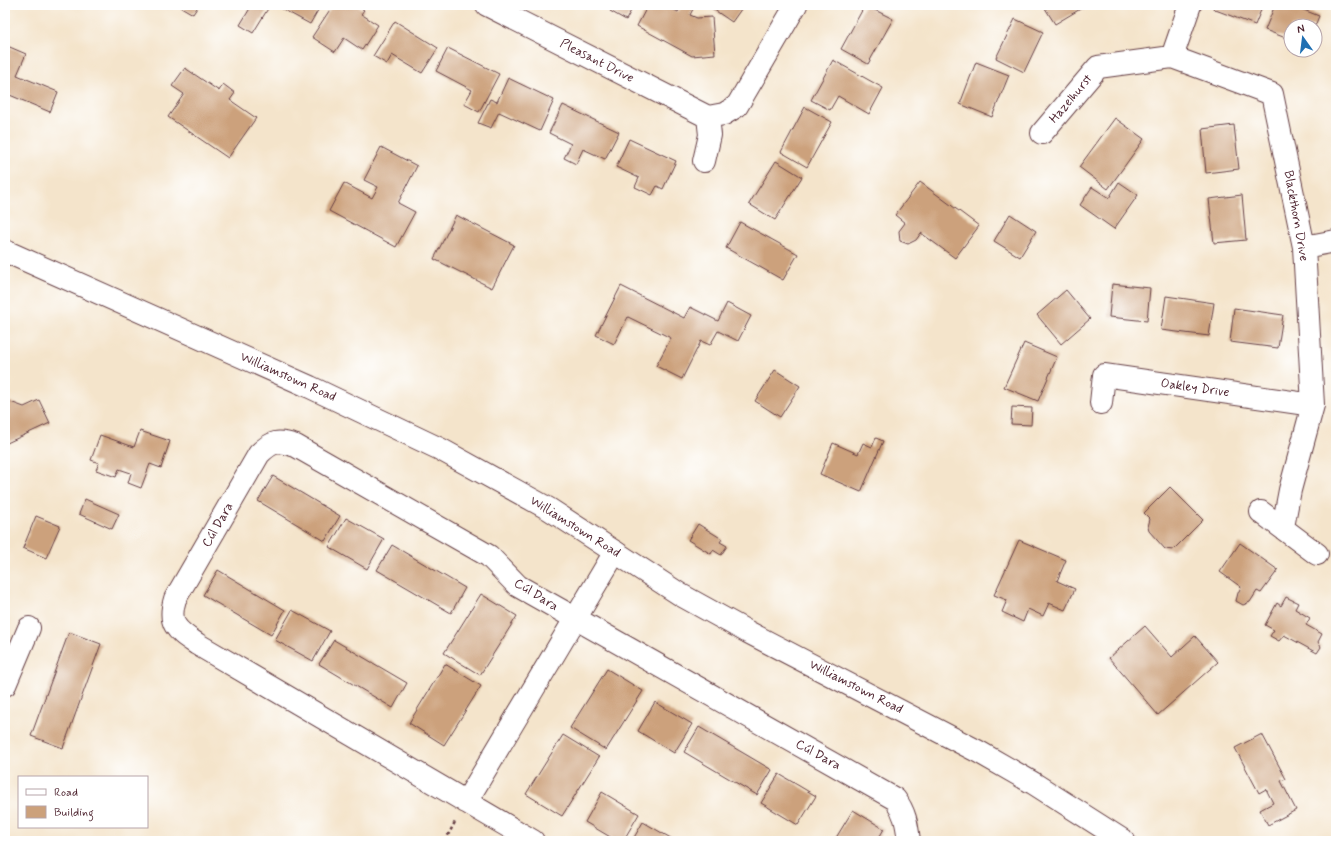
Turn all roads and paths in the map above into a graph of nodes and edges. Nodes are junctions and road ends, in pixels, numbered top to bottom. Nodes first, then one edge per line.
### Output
1 (487, 5) edge
2 (796, 5) edge
3 (1190, 5) edge
4 (1172, 58) junction
5 (708, 117) junction
6 (1042, 133) dead end
7 (704, 161) dead end
8 (1336, 241) edge
9 (1304, 247) junction
10 (5, 251) edge
11 (1101, 403) dead end
12 (1313, 405) junction
13 (1261, 512) dead end
14 (1283, 527) junction
15 (615, 552) junction
16 (1317, 554) dead end
17 (575, 619) junction
18 (30, 628) dead end
19 (5, 685) edge
20 (466, 802) junction
21 (533, 841) edge
22 (909, 841) edge
23 (1124, 841) edge

1 - 5 street, Pleasant Drive
2 - 5 street
3 - 4 street
4 - 6 street, Hazelhurst
4 - 9 street, Blackthorn Drive
5 - 7 street
8 - 9 street
9 - 12 street, Blackthorn Drive
10 - 15 street, Williamstown Road
11 - 12 street, Oakley Drive
12 - 14 street, Blackthorn Drive
13 - 14 street
14 - 16 street
15 - 17 street
15 - 23 street, Williamstown Road
17 - 20 street
17 - 20 street, Cúl Dara
17 - 22 street, Cúl Dara
18 - 19 street
20 - 21 street, Cúl Dara

